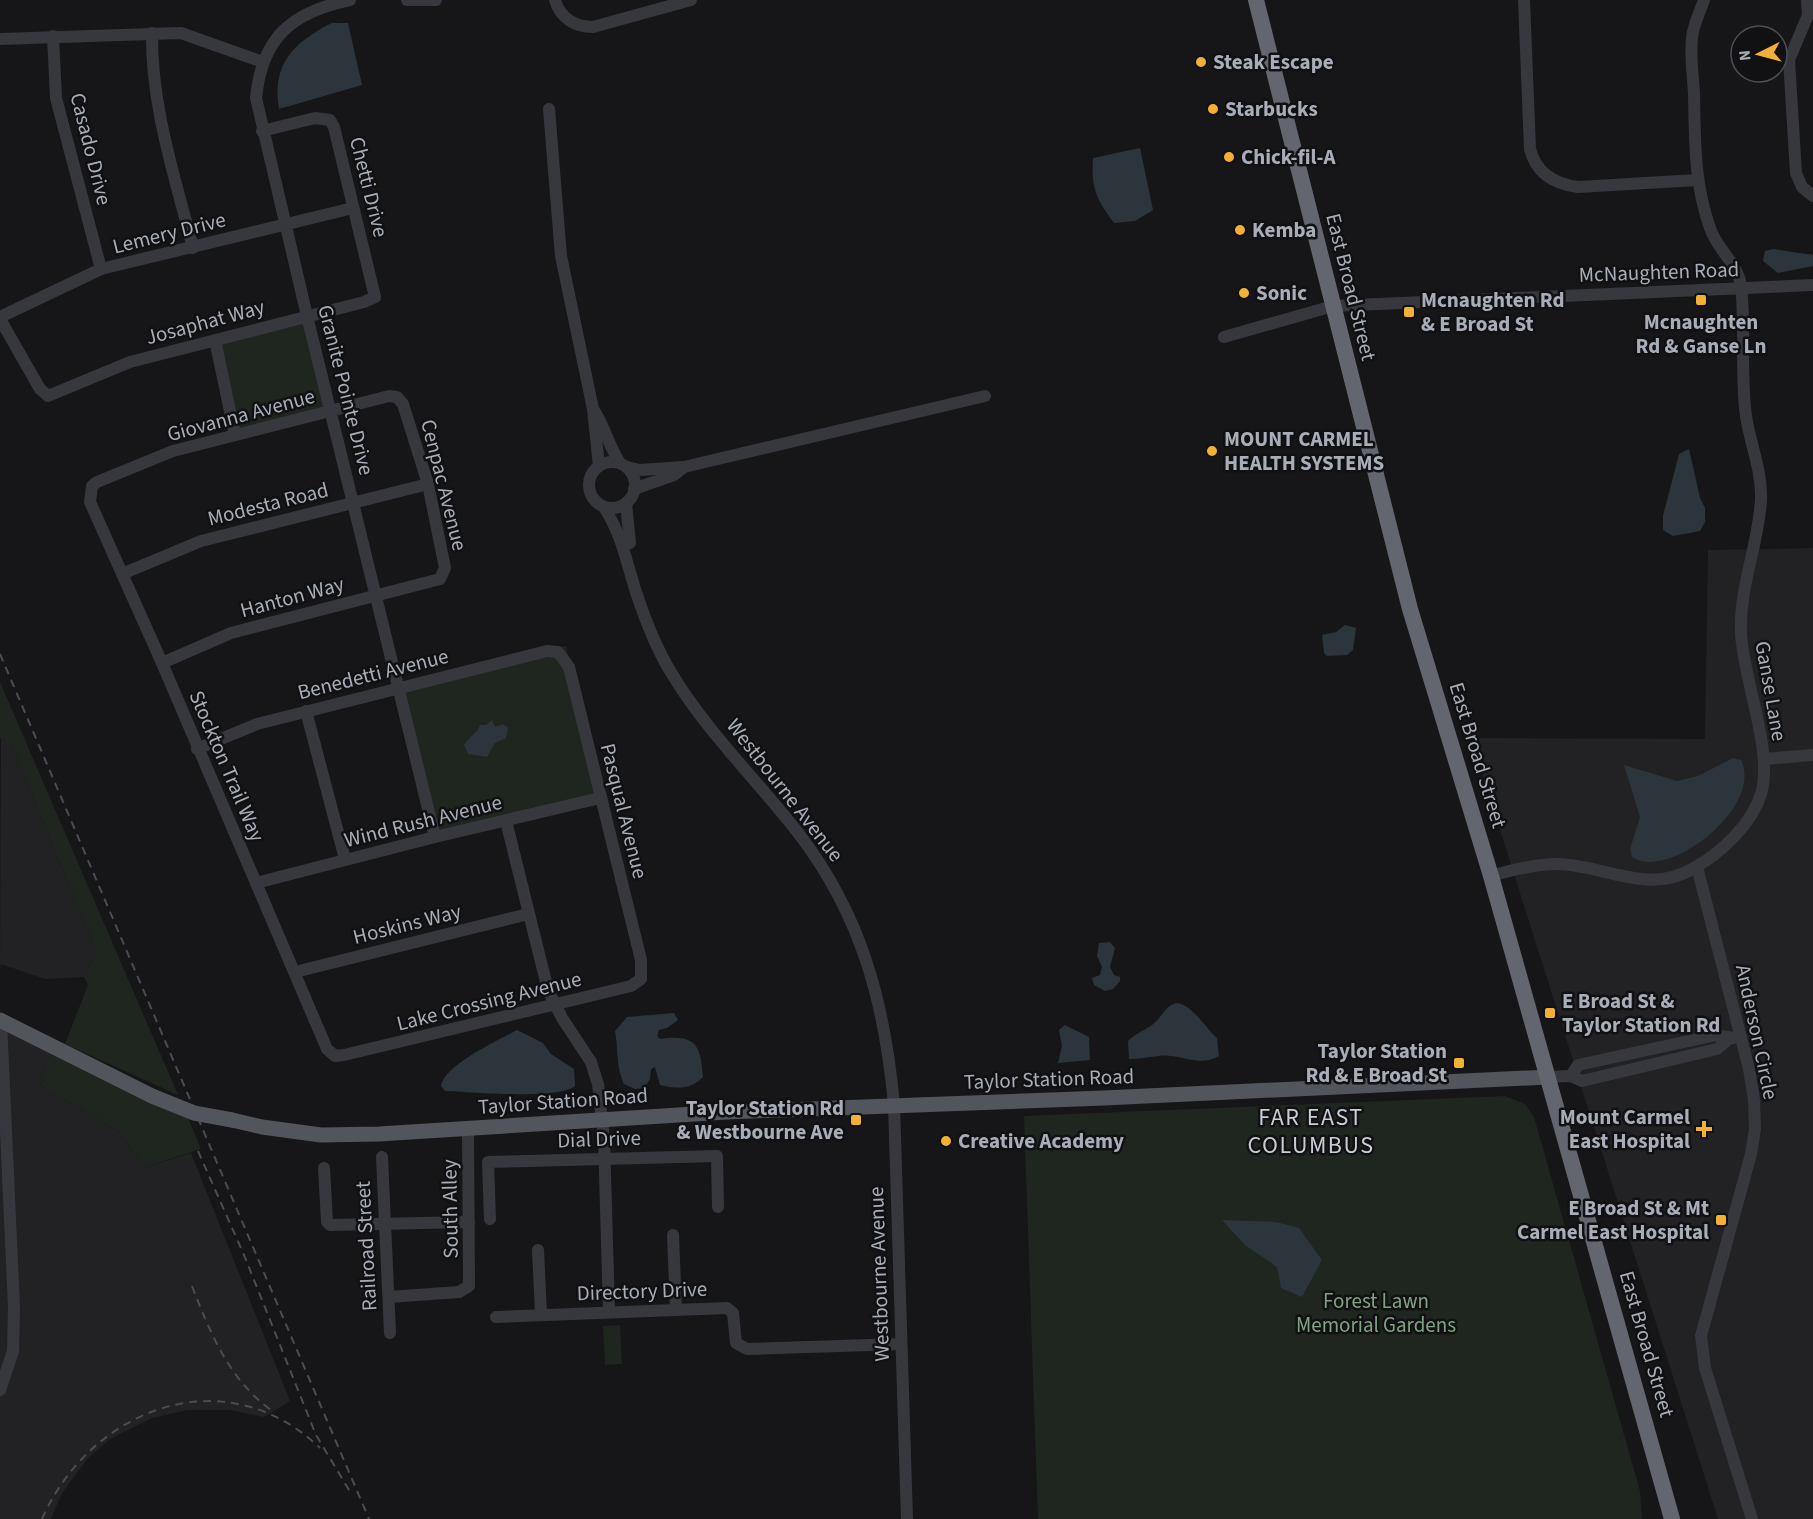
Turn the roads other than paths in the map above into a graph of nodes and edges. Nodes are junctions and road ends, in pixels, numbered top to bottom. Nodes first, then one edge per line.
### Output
1 (350, 0) edge
2 (407, 0) edge
3 (436, 0) edge
4 (555, 0) edge
5 (691, 0) edge
6 (1256, 0) edge
7 (1524, 0) edge
8 (1704, 0) edge
9 (1807, 0) edge
10 (152, 33) junction
11 (53, 36) junction
12 (0, 39) edge
13 (263, 62) junction
14 (549, 109) dead end
15 (262, 131) junction
16 (1697, 180) junction
17 (1813, 196) edge
18 (353, 208) junction
19 (285, 225) junction
20 (193, 248) junction
21 (102, 269) junction
22 (1813, 285) edge
23 (1741, 288) junction
24 (375, 297) joint
25 (1333, 306) junction
26 (307, 316) junction
27 (0, 318) edge
28 (1224, 337) dead end
29 (214, 340) junction
30 (985, 396) dead end
31 (397, 397) joint
32 (593, 409) junction
33 (332, 411) junction
34 (235, 435) junction
35 (624, 465) junction
36 (599, 466) junction
37 (684, 467) junction
38 (97, 482) joint
39 (428, 484) junction
40 (634, 489) junction
41 (354, 502) junction
42 (626, 502) junction
43 (604, 507) junction
44 (629, 562) junction
45 (122, 574) junction
46 (436, 581) joint
47 (377, 594) junction
48 (562, 654) joint
49 (162, 663) junction
50 (400, 688) junction
51 (306, 711) junction
52 (197, 749) junction
53 (1813, 755) edge
54 (1764, 759) junction
55 (600, 798) junction
56 (506, 821) junction
57 (435, 837) junction
58 (345, 860) junction
59 (1697, 867) junction
60 (1491, 876) junction
61 (256, 884) junction
62 (528, 914) junction
63 (295, 972) junction
64 (641, 979) joint
65 (554, 1005) junction
66 (1, 1021) edge
67 (1735, 1038) junction
68 (344, 1055) joint
69 (1548, 1077) junction
70 (894, 1105) junction
71 (602, 1120) junction
72 (468, 1130) junction
73 (382, 1157) dead end
74 (604, 1159) junction
75 (324, 1168) dead end
76 (718, 1207) dead end
77 (490, 1219) dead end
78 (470, 1222) junction
79 (385, 1224) junction
80 (673, 1235) dead end
81 (538, 1250) dead end
82 (388, 1297) junction
83 (676, 1310) junction
84 (609, 1311) junction
85 (541, 1314) junction
86 (496, 1317) dead end
87 (390, 1333) dead end
88 (901, 1344) junction
89 (0, 1390) edge
90 (1662, 1478) junction
91 (907, 1519) edge
92 (1672, 1519) edge
93 (1681, 1519) edge
94 (1752, 1519) edge

1 - 13 street, Granite Pointe Drive
2 - 3 street
4 - 5 street
6 - 25 highway, East Broad Street
7 - 16 street
8 - 16 street
9 - 17 street
10 - 11 street
10 - 13 street
10 - 20 street
11 - 12 street
11 - 21 street, Casado Drive
13 - 15 street, Granite Pointe Drive
14 - 32 street
15 - 18 street, Chetti Drive
15 - 19 street, Granite Pointe Drive
16 - 23 street
18 - 19 street, Lemery Drive
18 - 24 street, Chetti Drive
19 - 20 street, Lemery Drive
19 - 26 street, Granite Pointe Drive
20 - 21 street, Lemery Drive
21 - 27 street, Lemery Drive
22 - 23 street, McNaughten Road
23 - 25 street, McNaughten Road
23 - 54 street, Ganse Lane
24 - 26 street, Josaphat Way
25 - 28 street, McNaughten Road
25 - 60 highway, East Broad Street
26 - 29 street, Josaphat Way
26 - 33 street, Granite Pointe Drive
27 - 29 street, Josaphat Way
29 - 34 street
30 - 37 street
31 - 33 street, Giovanna Avenue
31 - 39 street, Cenpac Avenue
32 - 35 street
32 - 36 street
33 - 34 street, Giovanna Avenue
33 - 41 street, Granite Pointe Drive
34 - 38 street, Giovanna Avenue
35 - 36 street
35 - 37 street
35 - 40 street
36 - 43 street
37 - 40 street
38 - 45 street, Stockton Trail Way
39 - 41 street, Modesta Road
39 - 46 street, Cenpac Avenue
40 - 42 street
41 - 45 street, Modesta Road
41 - 47 street, Granite Pointe Drive
42 - 43 street
42 - 44 street, Westbourne Avenue
43 - 44 street, Westbourne Avenue
44 - 70 street, Westbourne Avenue
45 - 49 street, Stockton Trail Way
46 - 47 street, Hanton Way
47 - 49 street, Hanton Way
47 - 50 street, Granite Pointe Drive
48 - 50 street, Benedetti Avenue
48 - 55 street, Pasqual Avenue
49 - 52 street, Stockton Trail Way
50 - 51 street, Benedetti Avenue
50 - 57 street, Granite Pointe Drive
51 - 52 street, Benedetti Avenue
51 - 58 street
52 - 61 street, Stockton Trail Way
53 - 54 street
54 - 59 street, Ganse Lane
55 - 56 street, Wind Rush Avenue
55 - 64 street, Pasqual Avenue
56 - 57 street, Wind Rush Avenue
56 - 62 street
57 - 58 street, Wind Rush Avenue
58 - 61 street, Wind Rush Avenue
59 - 60 street, Ganse Lane
59 - 67 street, Anderson Circle
60 - 69 highway, East Broad Street
61 - 63 street, Stockton Trail Way
62 - 63 street, Hoskins Way
62 - 65 street
63 - 68 street, Stockton Trail Way
64 - 65 street, Lake Crossing Avenue
65 - 68 street, Lake Crossing Avenue
65 - 71 street
66 - 72 main road, Taylor Station Road, bridge
66 - 89 street
67 - 69 street
67 - 94 street, Anderson Circle
69 - 70 main road, Taylor Station Road
69 - 90 highway, East Broad Street
70 - 71 main road, Taylor Station Road
70 - 88 street, Westbourne Avenue
71 - 72 main road, Taylor Station Road
71 - 74 street
72 - 78 street, South Alley
73 - 79 street, Railroad Street
74 - 76 street, Dial Drive
74 - 77 street, Dial Drive
74 - 84 street
75 - 79 street
78 - 79 street
78 - 82 street, South Alley
79 - 82 street, Railroad Street
80 - 83 street
81 - 85 street
82 - 87 street, Railroad Street
83 - 84 street, Directory Drive
83 - 88 street, Directory Drive
84 - 85 street, Directory Drive
85 - 86 street, Directory Drive
88 - 91 street, Westbourne Avenue
90 - 92 highway, East Broad Street
90 - 93 highway

